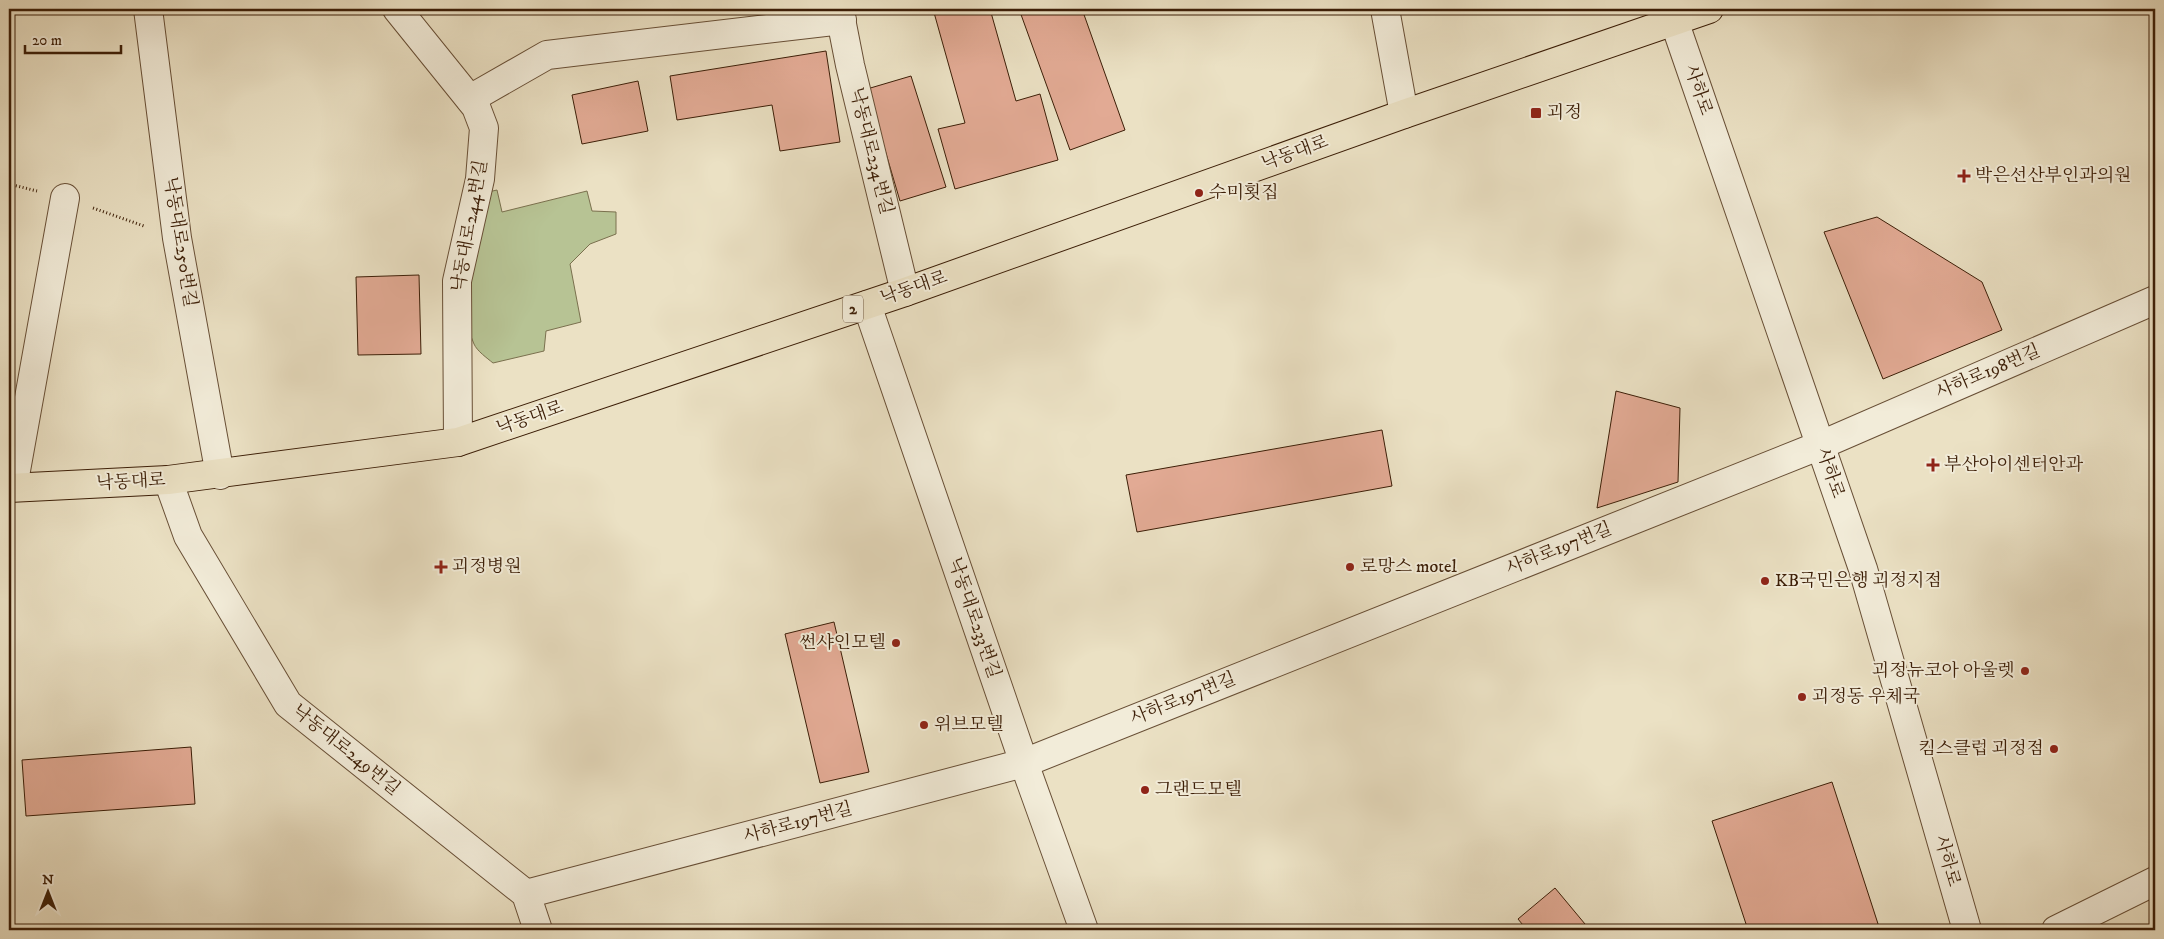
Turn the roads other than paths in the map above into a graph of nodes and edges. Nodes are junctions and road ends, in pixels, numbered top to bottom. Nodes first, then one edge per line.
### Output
1 (148, 9) edge
2 (397, 9) edge
3 (1385, 9) edge
4 (1709, 9) edge
5 (841, 14) edge
6 (1672, 15) edge
7 (470, 99) junction
8 (1404, 114) junction
9 (65, 198) dead end
10 (905, 292) junction
11 (867, 305) junction
12 (2151, 307) edge
13 (458, 442) junction
14 (1821, 445) junction
15 (220, 474) junction
16 (168, 480) junction
17 (11, 488) edge
18 (1024, 763) junction
19 (2155, 881) edge
20 (526, 894) junction
21 (538, 930) edge
22 (1084, 930) edge
23 (1966, 930) edge
24 (2056, 930) edge

1 - 15 street, 낙동대로250번길
2 - 7 street, 낙동대로244번길
3 - 8 street
4 - 6 main road, 낙동대로 / 2
5 - 7 street
5 - 10 street, 낙동대로234번길
6 - 8 main road, 낙동대로 / 2
6 - 14 street, 사하로
7 - 13 street, 낙동대로244번길
8 - 10 main road, 낙동대로 / 2
9 - 17 street
10 - 11 main road, 낙동대로 / 2
11 - 13 main road, 낙동대로 / 2
11 - 18 street, 낙동대로233번길
12 - 14 street, 사하로198번길
13 - 15 main road, 낙동대로 / 2
14 - 18 street, 사하로197번길
14 - 23 street, 사하로
15 - 16 main road, 낙동대로 / 2
16 - 17 main road, 낙동대로 / 2
16 - 20 street, 낙동대로249번길
18 - 20 street, 사하로197번길
18 - 22 street, 낙동대로233번길
19 - 24 street
20 - 21 street

